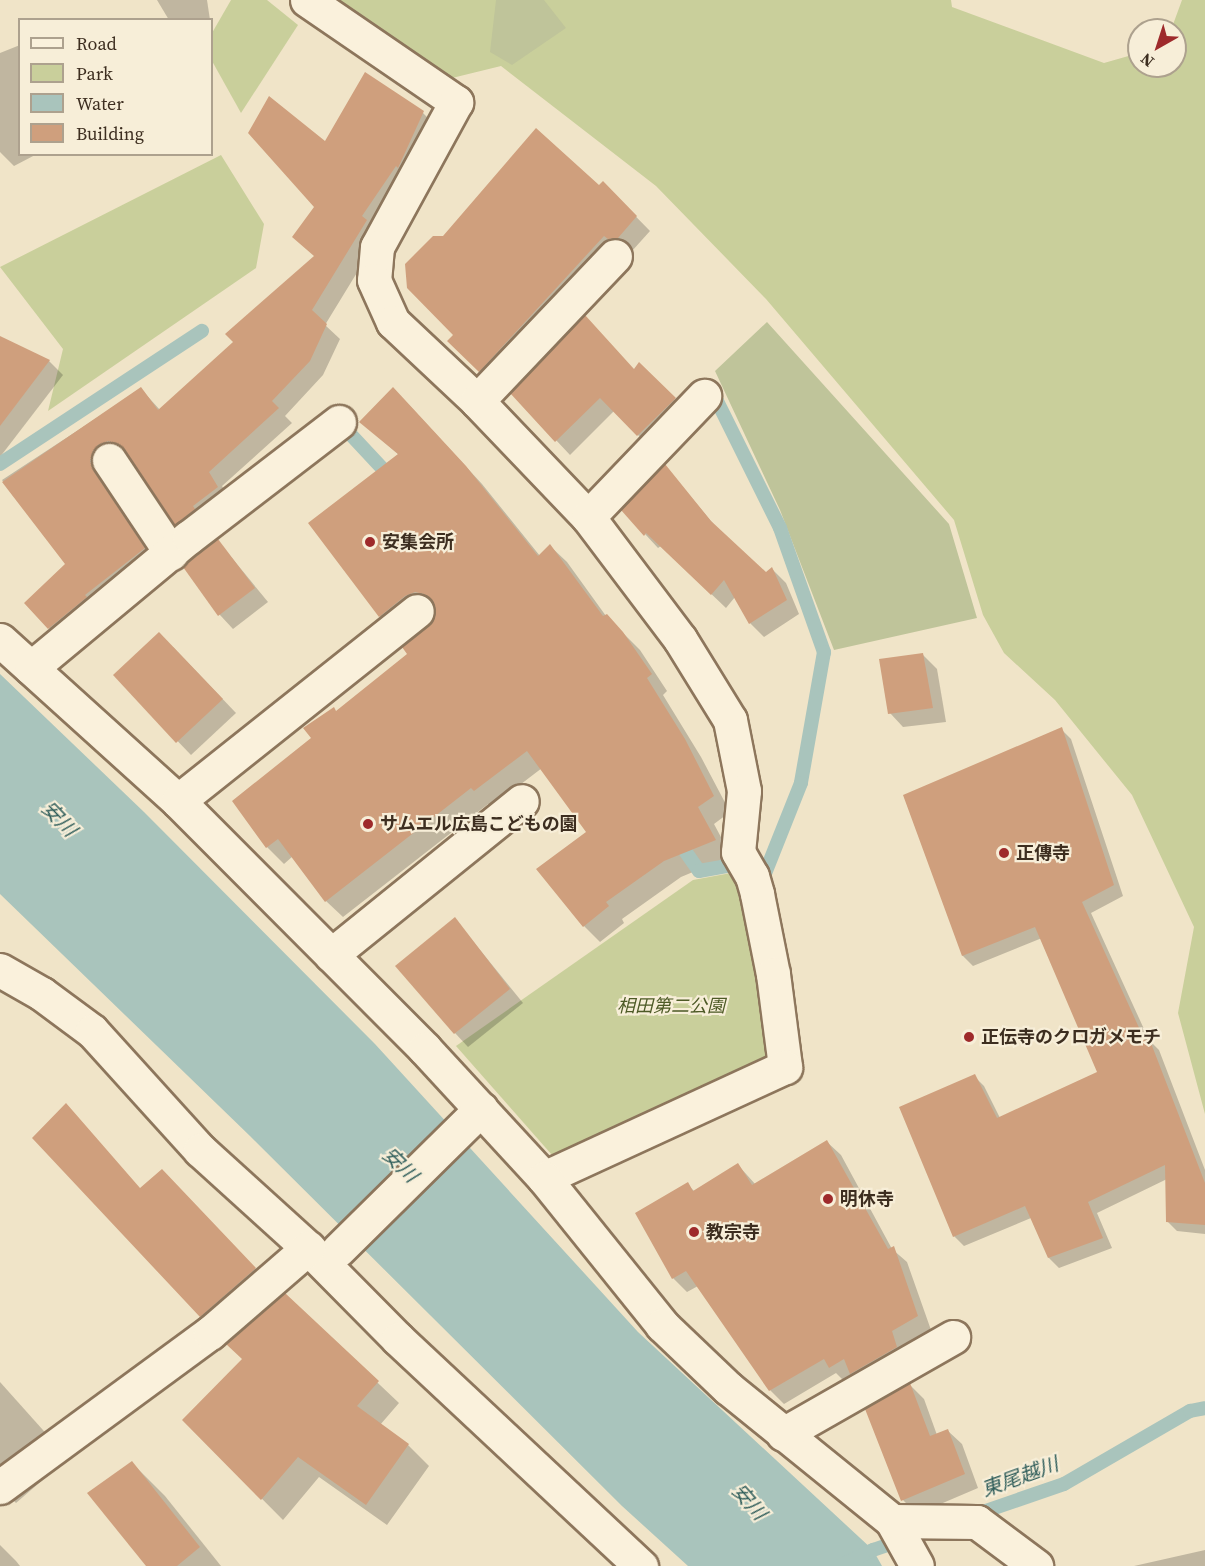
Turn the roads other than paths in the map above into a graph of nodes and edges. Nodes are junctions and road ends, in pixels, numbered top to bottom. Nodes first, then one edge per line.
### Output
1 (306, 0) edge
2 (615, 256) dead end
3 (704, 396) dead end
4 (477, 401) junction
5 (339, 422) dead end
6 (109, 460) dead end
7 (588, 517) junction
8 (171, 553) junction
9 (417, 611) dead end
10 (0, 640) edge
11 (31, 668) junction
12 (178, 801) junction
13 (522, 801) dead end
14 (331, 955) junction
15 (0, 970) edge
16 (482, 1109) junction
17 (544, 1178) junction
18 (323, 1249) junction
19 (953, 1336) dead end
20 (783, 1434) junction
21 (0, 1487) edge
22 (892, 1521) junction
23 (641, 1566) edge
24 (917, 1566) edge
25 (1036, 1566) edge

1 - 4 street
2 - 4 street
3 - 7 street
4 - 7 street
5 - 8 street
6 - 8 street
7 - 17 street
8 - 11 street
9 - 12 street
10 - 11 street
11 - 12 street
12 - 14 street
13 - 14 street
14 - 16 street
15 - 18 street
16 - 17 street
16 - 18 street
17 - 20 street
18 - 21 street
18 - 23 street
19 - 20 street
20 - 22 street
22 - 24 street
22 - 25 street

